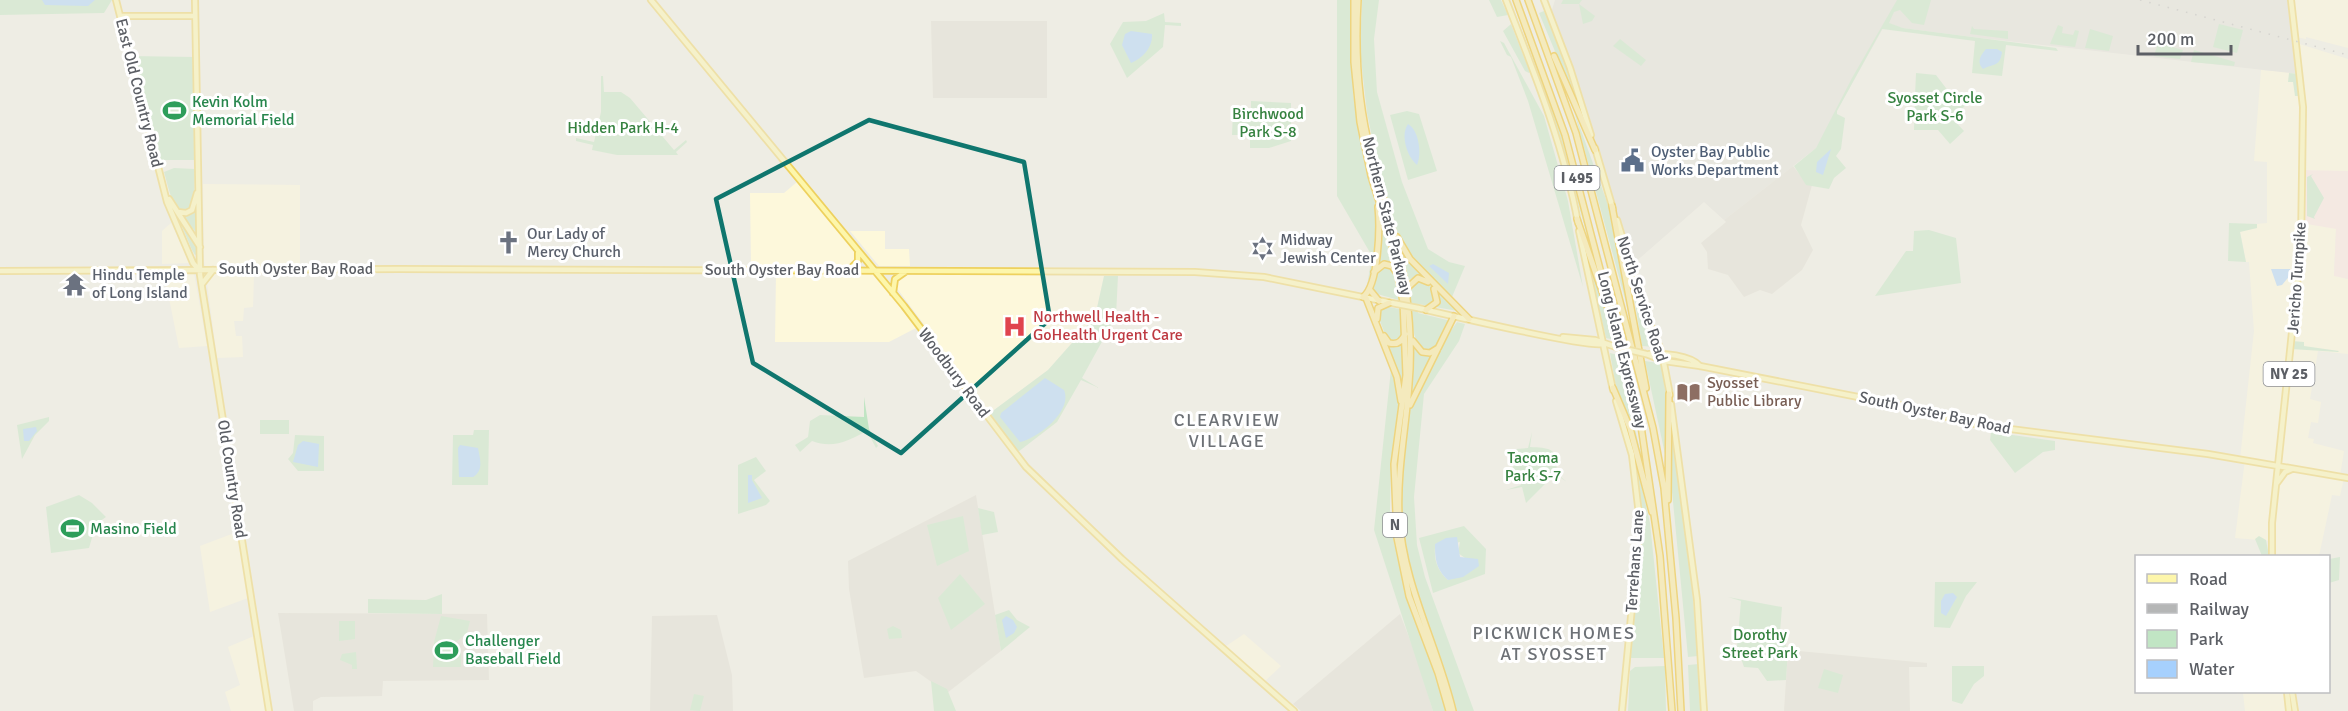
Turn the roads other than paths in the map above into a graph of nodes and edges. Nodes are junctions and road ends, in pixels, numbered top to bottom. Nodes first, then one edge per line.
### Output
1 (116, 0) edge
2 (195, 0) edge
3 (651, 0) edge
4 (1356, 0) edge
5 (1506, 0) edge
6 (1516, 0) edge
7 (2291, 0) edge
8 (1529, 2) edge
9 (1545, 2) edge
10 (120, 16) junction
11 (195, 16) junction
12 (1541, 34) junction
13 (1595, 150) junction
14 (199, 178) junction
15 (163, 186) junction
16 (1378, 198) junction
17 (1612, 206) junction
18 (176, 210) junction
19 (1577, 219) junction
20 (1393, 228) junction
21 (200, 247) junction
22 (858, 250) junction
23 (199, 270) junction
24 (213, 270) junction
25 (849, 270) junction
26 (874, 270) junction
27 (0, 271) edge
28 (908, 271) junction
29 (1373, 273) junction
30 (1400, 281) junction
31 (201, 286) junction
32 (1406, 289) junction
33 (1370, 290) junction
34 (893, 293) junction
35 (1364, 297) junction
36 (1379, 301) junction
37 (1389, 303) junction
38 (1426, 310) junction
39 (1454, 316) junction
40 (1469, 319) junction
41 (1409, 321) junction
42 (1405, 333) junction
43 (1620, 335) junction
44 (1441, 344) junction
45 (1602, 344) junction
46 (1662, 353) junction
47 (1646, 354) junction
48 (1664, 361) junction
49 (1700, 366) junction
50 (1613, 388) junction
51 (1670, 394) junction
52 (1646, 399) junction
53 (1403, 418) junction
54 (2278, 465) junction
55 (2299, 468) junction
56 (2348, 478) edge
57 (2276, 485) junction
58 (2272, 555) edge
59 (1660, 556) junction
60 (1671, 556) junction
61 (2287, 693) edge
62 (2292, 693) edge
63 (269, 711) edge
64 (1294, 711) edge
65 (1451, 711) edge
66 (1622, 711) edge
67 (1672, 711) edge
68 (1681, 711) edge
69 (1704, 711) edge
70 (2289, 711) edge
71 (2295, 711) edge

1 - 10 main road, East Old Country Road
2 - 11 main road
3 - 22 main road, Woodbury Road
4 - 16 highway, Northern State Parkway / N
4 - 20 highway, Northern State Parkway / N
5 - 19 main road, Terrehans Lane
6 - 43 highway, Long Island Expressway / I 495
7 - 54 main road, Jericho Turnpike / NY 25
8 - 12 highway, Long Island Expressway / I 495
9 - 13 main road, North Service Road
10 - 11 main road
10 - 15 main road, East Old Country Road
11 - 14 main road
12 - 13 highway
12 - 52 highway, Long Island Expressway / I 495
13 - 17 main road, North Service Road
14 - 18 main road
14 - 21 main road, Old Country Road
15 - 18 main road, East Old Country Road
15 - 23 main road, East Old Country Road
16 - 29 highway
16 - 30 highway, Northern State Parkway / N
17 - 46 main road, North Service Road
17 - 52 highway
18 - 21 main road, East Old Country Road
19 - 43 highway
19 - 45 main road, Terrehans Lane
20 - 32 highway, Northern State Parkway / N
20 - 40 highway
21 - 23 main road, Old Country Road
22 - 25 main road
22 - 26 main road, Woodbury Road
23 - 24 main road, South Oyster Bay Road
23 - 27 main road, South Oyster Bay Road
23 - 31 main road, Old Country Road
24 - 25 main road, South Oyster Bay Road
24 - 31 main road
25 - 26 main road, South Oyster Bay Road
26 - 28 main road, South Oyster Bay Road
26 - 34 main road, Woodbury Road
28 - 34 main road
28 - 35 main road, South Oyster Bay Road
29 - 30 highway
29 - 33 highway
30 - 42 highway, Northern State Parkway / N
31 - 63 main road, Old Country Road
32 - 38 highway
32 - 41 highway, Northern State Parkway / N
33 - 35 highway
33 - 36 highway
34 - 64 main road, Woodbury Road
35 - 36 main road, South Oyster Bay Road
35 - 53 highway
36 - 37 main road, South Oyster Bay Road
37 - 38 main road, South Oyster Bay Road, bridge
37 - 42 highway
38 - 39 main road, South Oyster Bay Road
39 - 40 main road, South Oyster Bay Road
39 - 44 highway
40 - 45 main road, South Oyster Bay Road
41 - 44 highway
41 - 53 highway, Northern State Parkway / N
42 - 53 highway, Northern State Parkway / N
43 - 59 highway, Long Island Expressway / I 495
44 - 53 highway
45 - 47 main road, South Oyster Bay Road, bridge
45 - 50 main road, Terrehans Lane
46 - 47 main road, South Oyster Bay Road
46 - 48 main road, North Service Road
46 - 49 main road, South Oyster Bay Road
47 - 48 main road, South Oyster Bay Road
48 - 49 main road, South Oyster Bay Road
48 - 51 main road, North Service Road
49 - 54 main road, South Oyster Bay Road
50 - 59 highway
50 - 66 main road, Terrehans Lane
51 - 60 highway
51 - 69 main road, North Service Road
52 - 60 highway, Long Island Expressway / I 495
53 - 65 highway, Northern State Parkway / N
54 - 55 main road, South Oyster Bay Road
54 - 57 main road, Jericho Turnpike / NY 25
55 - 56 main road, South Oyster Bay Road
55 - 57 main road
57 - 58 main road, Jericho Turnpike / NY 25
59 - 67 highway, Long Island Expressway / I 495
60 - 68 highway, Long Island Expressway / I 495
61 - 70 main road
62 - 71 main road

